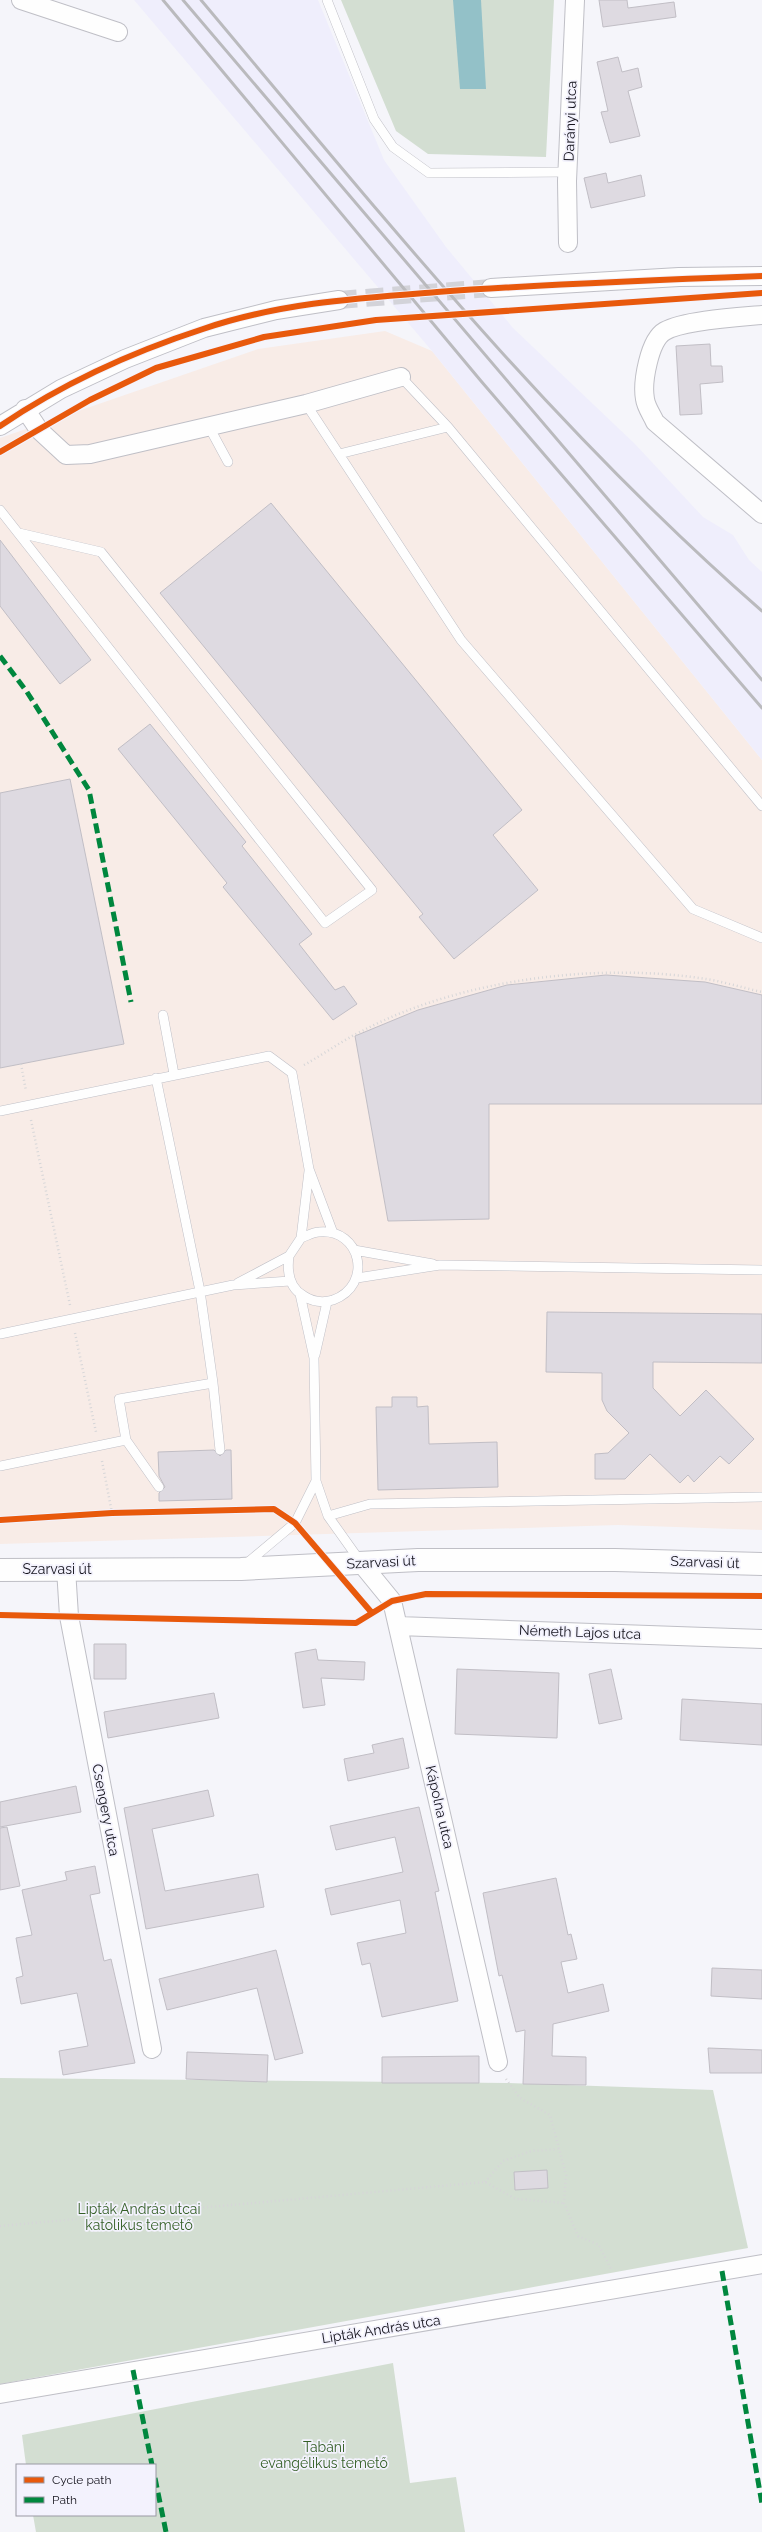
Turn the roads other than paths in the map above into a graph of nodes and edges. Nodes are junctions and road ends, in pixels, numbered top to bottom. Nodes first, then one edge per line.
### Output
1 (21, 0) edge
2 (327, 0) edge
3 (575, 0) edge
4 (118, 32) dead end
5 (568, 172) junction
6 (568, 243) dead end
7 (760, 276) edge
8 (491, 288) tunnel mouth
9 (339, 300) tunnel mouth
10 (762, 315) edge
11 (401, 376) joint
12 (306, 404) junction
13 (25, 409) junction
14 (208, 425) junction
15 (0, 426) edge
16 (448, 427) junction
17 (340, 454) junction
18 (228, 462) dead end
19 (0, 510) edge
20 (762, 514) edge
21 (19, 533) junction
22 (762, 806) edge
23 (762, 938) edge
24 (163, 1016) dead end
25 (174, 1074) junction
26 (156, 1078) junction
27 (0, 1111) edge
28 (309, 1169) junction
29 (333, 1233) junction
30 (301, 1238) junction
31 (354, 1250) junction
32 (289, 1256) junction
33 (440, 1265) junction
34 (762, 1270) edge
35 (357, 1278) junction
36 (290, 1281) junction
37 (233, 1285) junction
38 (200, 1292) junction
39 (300, 1294) junction
40 (327, 1302) junction
41 (0, 1334) edge
42 (314, 1358) junction
43 (213, 1383) junction
44 (126, 1440) junction
45 (220, 1450) dead end
46 (0, 1466) edge
47 (316, 1481) junction
48 (159, 1487) dead end
49 (762, 1497) edge
50 (328, 1516) junction
51 (361, 1563) junction
52 (762, 1564) edge
53 (241, 1569) junction
54 (0, 1570) edge
55 (66, 1570) junction
56 (398, 1626) junction
57 (762, 1639) edge
58 (152, 2049) dead end
59 (498, 2062) road end
60 (762, 2264) edge
61 (0, 2394) edge

1 - 4 street
2 - 5 lane
3 - 5 street, Darányi utca
5 - 6 street, Darányi utca
7 - 8 street
9 - 13 street
10 - 20 street
11 - 12 street
11 - 16 lane
12 - 14 street
12 - 17 lane
13 - 14 street
13 - 15 street
14 - 18 lane
16 - 17 lane
16 - 22 lane
17 - 23 lane
19 - 21 lane
21 - 21 lane
24 - 25 lane
25 - 26 lane
25 - 28 lane
26 - 27 lane
26 - 38 lane
28 - 29 lane
28 - 30 lane
29 - 30 lane
29 - 31 lane
30 - 32 lane
31 - 33 lane
31 - 35 lane
32 - 36 lane
32 - 37 lane
33 - 34 lane
33 - 35 lane
35 - 40 lane
36 - 37 lane
36 - 39 lane
37 - 38 lane
38 - 41 lane
38 - 43 lane
39 - 40 lane
39 - 42 lane
40 - 42 lane
42 - 47 lane
43 - 44 lane
43 - 45 lane
44 - 46 lane
44 - 48 lane
47 - 50 lane
47 - 53 lane
49 - 50 lane
50 - 51 lane
51 - 52 main road, Szarvasi út
51 - 53 main road, Szarvasi út
51 - 56 street, Kápolna utca
53 - 55 main road, Szarvasi út
54 - 55 main road, Szarvasi út
55 - 58 street, Csengery utca
56 - 57 street, Németh Lajos utca
56 - 59 street, Kápolna utca
60 - 61 street, Lipták András utca

